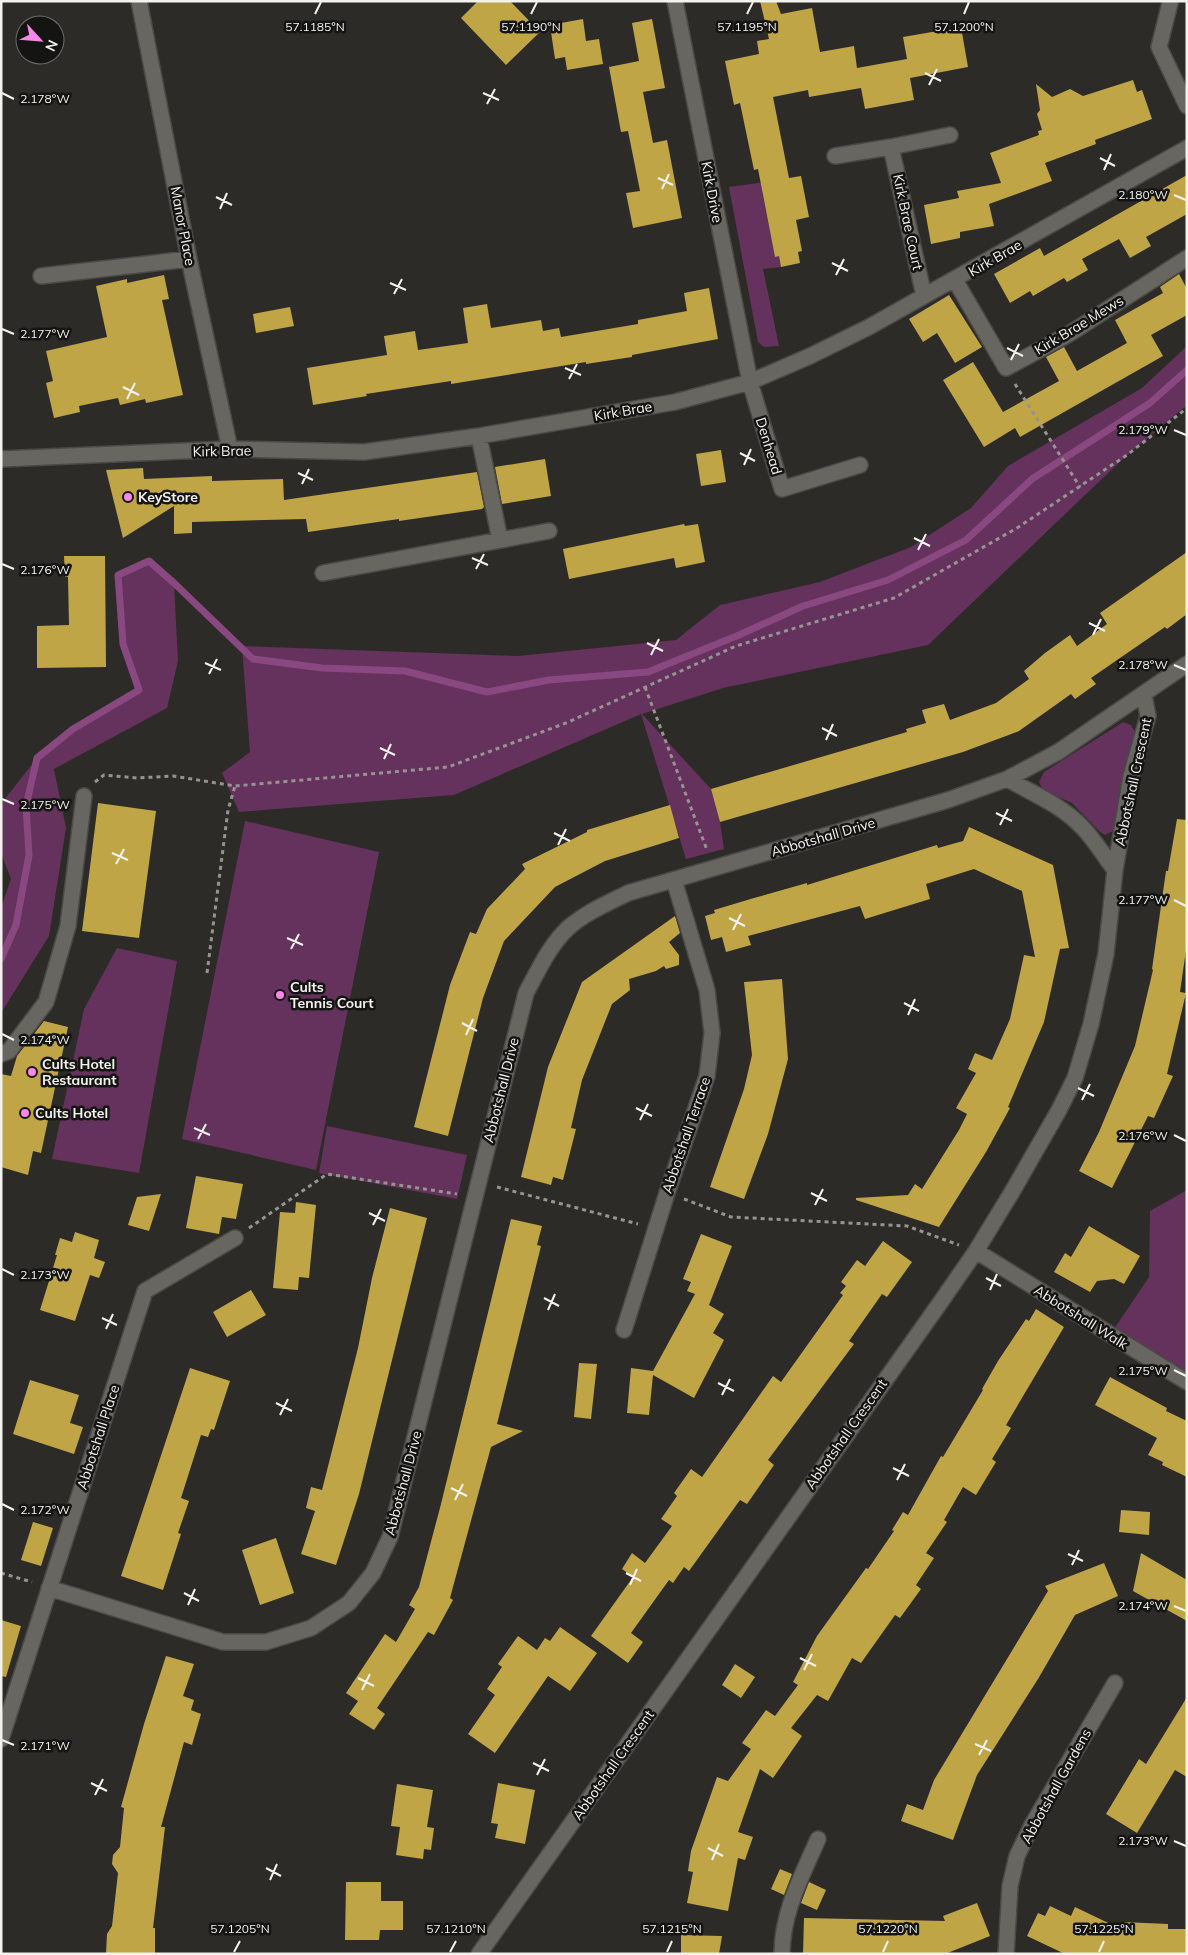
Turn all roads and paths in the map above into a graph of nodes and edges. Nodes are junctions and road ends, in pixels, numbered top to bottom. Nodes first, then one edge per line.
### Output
1 (139, 1) edge
2 (675, 1) edge
3 (1170, 3) dead end
4 (1187, 106) edge
5 (950, 135) dead end
6 (891, 147) junction
7 (1187, 148) edge
8 (835, 156) dead end
9 (1187, 258) edge
10 (189, 259) junction
11 (41, 276) dead end
12 (955, 280) junction
13 (924, 296) junction
14 (1006, 368) junction
15 (750, 382) junction
16 (1187, 408) edge
17 (479, 436) junction
18 (229, 449) junction
19 (1, 459) edge
20 (860, 465) dead end
21 (1080, 487) junction
22 (549, 531) dead end
23 (500, 540) junction
24 (323, 574) dead end
25 (1187, 664) edge
26 (645, 687) junction
27 (1144, 695) junction
28 (1007, 779) junction
29 (235, 786) junction
30 (84, 796) joint
31 (714, 869) junction
32 (1115, 870) junction
33 (674, 880) junction
34 (206, 973) dead end
35 (1, 1054) edge
36 (477, 1189) junction
37 (667, 1193) junction
38 (656, 1228) junction
39 (236, 1238) joint
40 (976, 1252) junction
41 (624, 1330) dead end
42 (1187, 1382) edge
43 (1, 1573) edge
44 (49, 1588) junction
45 (1115, 1683) dead end
46 (1, 1739) edge
47 (818, 1839) dead end
48 (479, 1954) edge
49 (782, 1954) edge
50 (1006, 1954) edge

1 - 10 street, Manor Place
2 - 15 street, Kirk Drive
3 - 4 street
5 - 6 street
6 - 8 street
6 - 13 street, Kirk Brae Court
7 - 12 street, Kirk Brae
9 - 14 street, Kirk Brae Mews
10 - 11 street
10 - 18 street, Manor Place
12 - 13 street, Kirk Brae
12 - 14 street
13 - 15 street, Kirk Brae
14 - 21 path
15 - 17 street, Kirk Brae
15 - 20 street, Denhead
16 - 21 path
17 - 18 street, Kirk Brae
17 - 23 street
18 - 19 street, Kirk Brae
21 - 26 path
22 - 23 street
23 - 24 street
25 - 27 street, Abbotshall Drive
26 - 29 path
26 - 31 path
27 - 28 street, Abbotshall Drive
27 - 32 street, Abbotshall Crescent
28 - 31 street, Abbotshall Drive
28 - 32 street, Abbotshall Crescent
29 - 30 path
29 - 34 path
30 - 35 street
31 - 33 street, Abbotshall Drive
32 - 40 street, Abbotshall Crescent
33 - 36 street, Abbotshall Drive
33 - 37 street, Abbotshall Terrace
36 - 38 path
36 - 39 path
36 - 44 street, Abbotshall Drive
37 - 38 street, Abbotshall Terrace
37 - 40 path
38 - 41 street, Abbotshall Terrace
39 - 44 street, Abbotshall Place
40 - 42 street, Abbotshall Walk
40 - 48 street, Abbotshall Crescent
43 - 44 path
44 - 46 street, Abbotshall Place
45 - 50 street, Abbotshall Gardens
47 - 49 street

